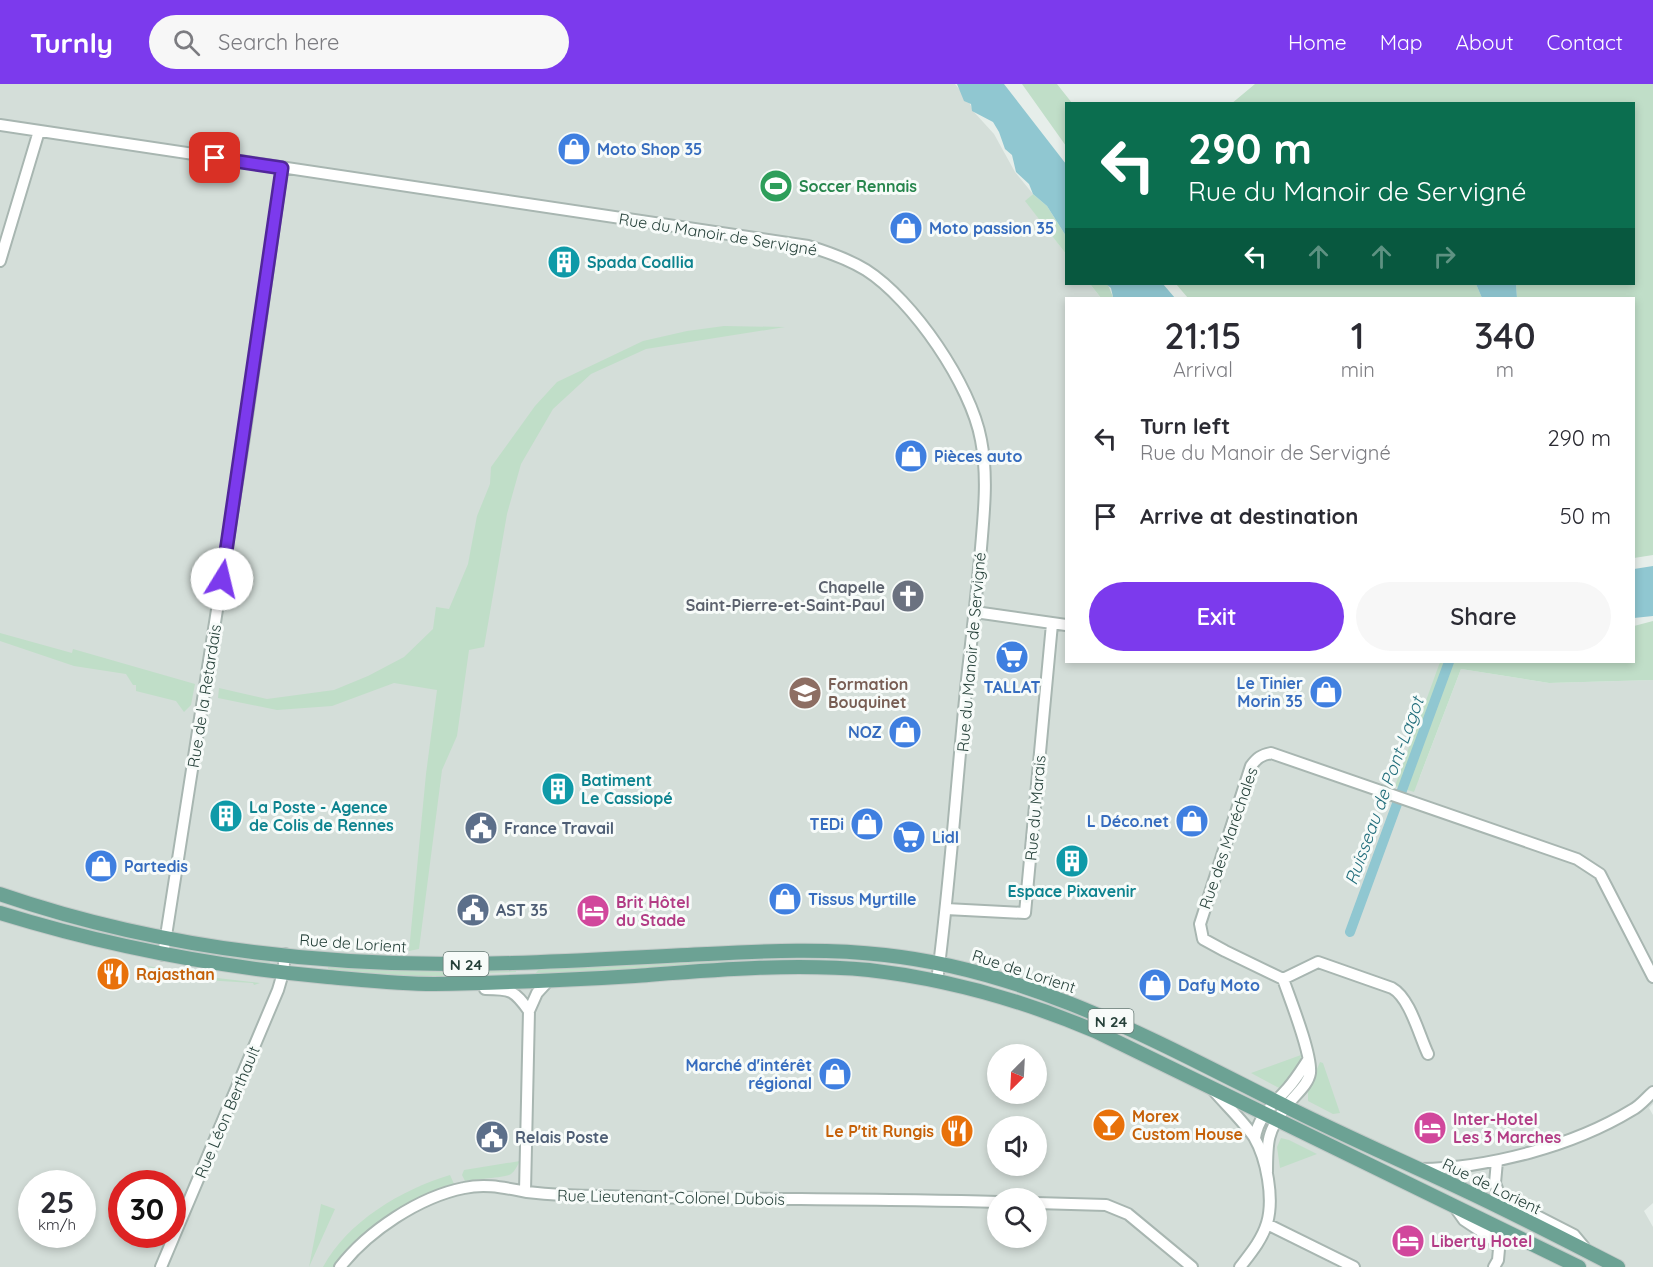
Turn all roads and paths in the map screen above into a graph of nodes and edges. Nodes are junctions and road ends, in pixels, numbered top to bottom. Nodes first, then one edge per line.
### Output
1 (0, 126) edge
2 (39, 131) junction
3 (282, 168) junction
4 (0, 261) edge
5 (975, 612) junction
6 (1052, 624) junction
7 (1065, 625) edge
8 (0, 894) edge
9 (946, 909) junction
10 (0, 913) edge
11 (166, 938) junction
12 (742, 952) junction
13 (285, 954) junction
14 (163, 955) junction
15 (539, 962) junction
16 (939, 963) junction
17 (739, 968) junction
18 (283, 973) junction
19 (1653, 977) edge
20 (1283, 979) junction
21 (528, 981) junction
22 (548, 981) junction
23 (937, 981) junction
24 (432, 984) junction
25 (529, 1011) junction
26 (1102, 1017) junction
27 (1095, 1031) junction
28 (1428, 1054) dead end
29 (1212, 1088) junction
30 (1653, 1092) edge
31 (1281, 1104) junction
32 (1263, 1114) junction
33 (1277, 1121) junction
34 (1255, 1138) junction
35 (1497, 1161) junction
36 (1420, 1169) junction
37 (1267, 1172) junction
38 (525, 1191) junction
39 (987, 1202) edge
40 (1047, 1203) edge
41 (1454, 1206) junction
42 (1267, 1224) junction
43 (1589, 1252) junction
44 (161, 1267) edge
45 (340, 1267) edge
46 (1192, 1267) edge
47 (1240, 1267) edge
48 (1354, 1267) edge
49 (1494, 1267) edge
50 (1579, 1267) edge
51 (1618, 1267) edge

1 - 2 street, Rue du Manoir de Servigné
2 - 3 street, Rue du Manoir de Servigné
2 - 4 street
3 - 5 street, Rue du Manoir de Servigné
3 - 11 street, Rue de la Retardais
5 - 6 street
5 - 9 street, Rue du Manoir de Servigné
6 - 7 street
6 - 9 street, Rue du Marais
8 - 11 main road, Rue de Lorient / N 24
9 - 16 street, Rue du Manoir de Servigné
10 - 14 main road, Rue de Lorient / N 24
11 - 13 main road, Rue de Lorient / N 24
11 - 14 street
12 - 15 main road, Rue de Lorient / N 24
12 - 16 main road, Rue de Lorient / N 24
12 - 17 street
13 - 15 main road, Rue de Lorient / N 24
13 - 18 street, Rue Léon Berthault
14 - 18 main road, Rue de Lorient / N 24
15 - 21 street
16 - 23 street, Rue du Manoir de Servigné
16 - 26 main road, Rue de Lorient / N 24
17 - 22 main road, Rue de Lorient / N 24
17 - 23 main road, Rue de Lorient / N 24
18 - 24 main road, Rue de Lorient / N 24
18 - 44 street, Rue Léon Berthault
19 - 20 street, Rue des Maréchales
20 - 28 street
20 - 31 street
21 - 22 main road, Rue de Lorient / N 24
21 - 24 main road, Rue de Lorient / N 24
22 - 25 street
23 - 27 main road, Rue de Lorient / N 24
24 - 25 street, Rue de Lorient
25 - 38 street
26 - 27 main road
26 - 31 main road, Rue de Lorient / N 24
27 - 29 main road, Rue de Lorient / N 24
29 - 32 main road, Rue de Lorient / N 24
29 - 34 street
30 - 35 street
31 - 32 street
31 - 33 street
31 - 36 main road, Rue de Lorient / N 24
32 - 33 main road, Rue de Lorient / N 24
32 - 34 street
33 - 37 street
33 - 41 main road, Rue de Lorient / N 24
34 - 37 street
35 - 36 street
35 - 43 street
36 - 43 main road, Rue de Lorient / N 24
37 - 42 street
38 - 39 street, Rue Lieutenant-Colonel Dubois
38 - 45 street, Rue Lieutenant-Colonel Dubois
40 - 46 street
41 - 49 street
41 - 50 main road, Rue de Lorient / N 24
42 - 47 street
42 - 48 street
43 - 51 main road, Rue de Lorient / N 24

